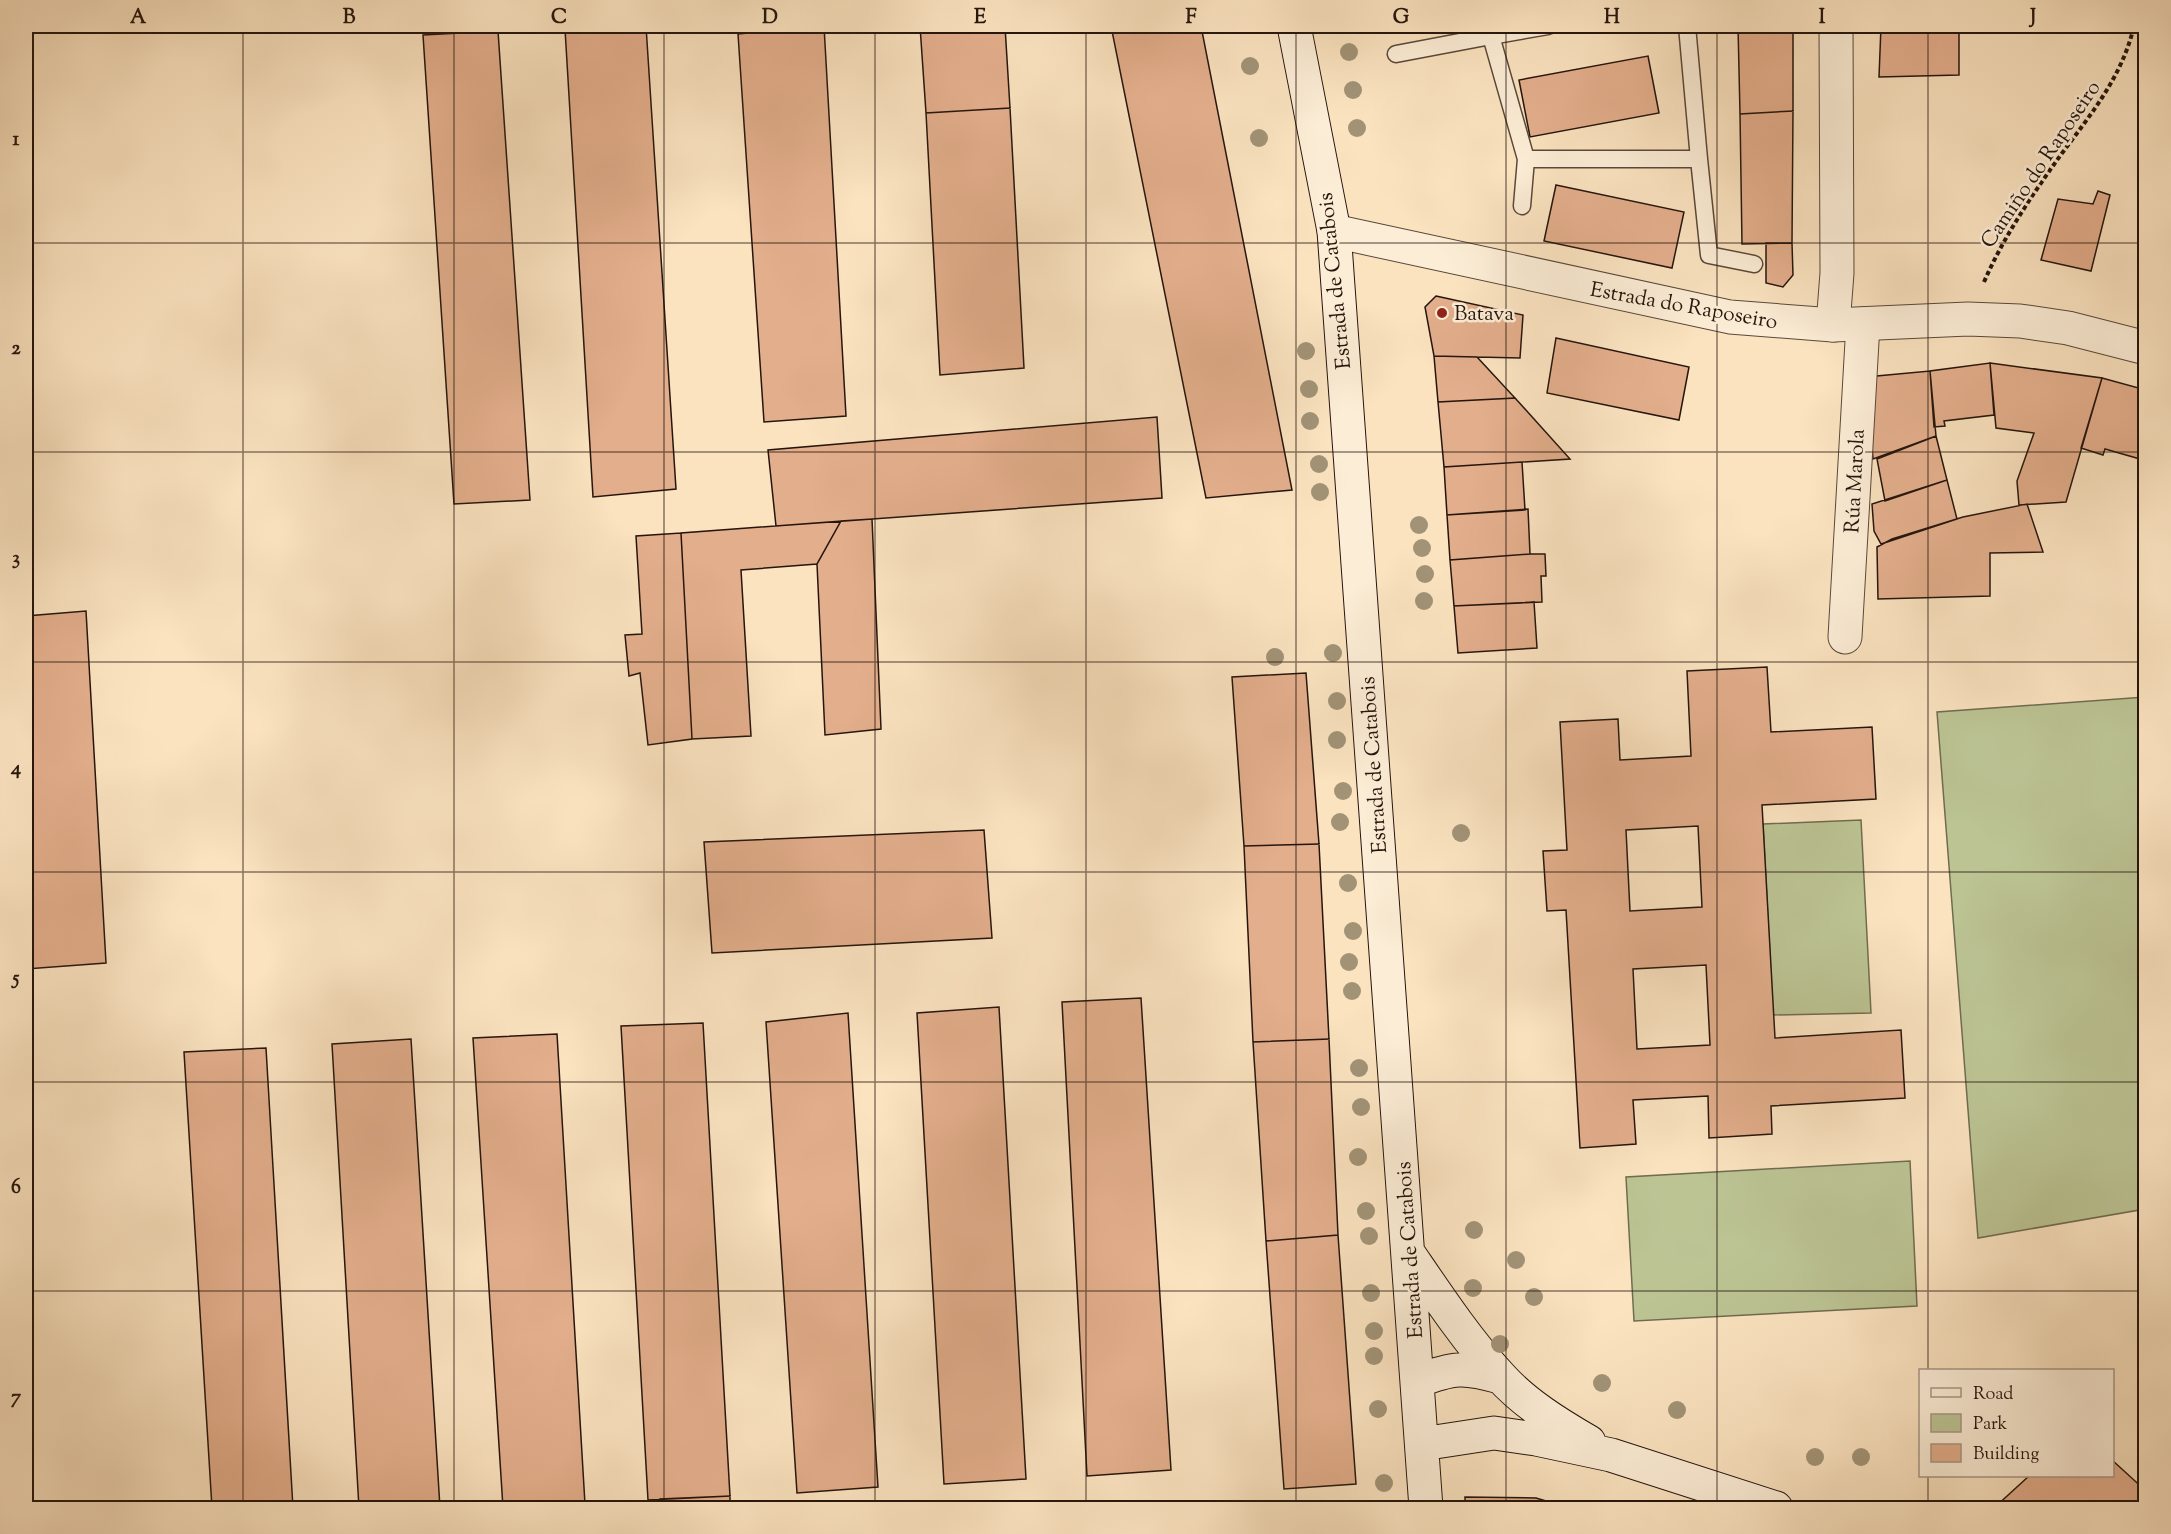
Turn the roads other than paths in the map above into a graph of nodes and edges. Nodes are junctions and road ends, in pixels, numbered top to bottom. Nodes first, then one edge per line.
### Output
1 (1294, 26) edge
2 (1548, 26) edge
3 (1687, 26) edge
4 (1836, 26) edge
5 (1491, 36) junction
6 (1396, 54) dead end
7 (1526, 159) junction
8 (1699, 159) junction
9 (1522, 206) dead end
10 (1334, 231) junction
11 (1754, 264) dead end
12 (1848, 325) junction
13 (2145, 348) edge
14 (1845, 637) dead end
15 (1409, 1253) junction
16 (1500, 1377) junction
17 (1418, 1381) junction
18 (1422, 1444) junction
19 (1611, 1455) junction
20 (1426, 1509) edge
21 (1776, 1509) edge

1 - 10 main road, Estrada de Catabois
2 - 5 lane
3 - 8 lane
4 - 12 main road, Rúa Marola
5 - 6 lane
5 - 7 lane
7 - 8 lane
7 - 9 lane
8 - 11 lane
10 - 12 main road, Estrada do Raposeiro
10 - 15 main road, Estrada de Catabois
12 - 13 main road, Estrada do Raposeiro
12 - 14 main road, Rúa Marola
15 - 16 main road
15 - 17 main road, Estrada de Catabois
16 - 17 main road
16 - 19 main road
17 - 18 main road, Estrada de Catabois
18 - 19 main road
18 - 20 main road, Estrada de Catabois
19 - 21 main road

